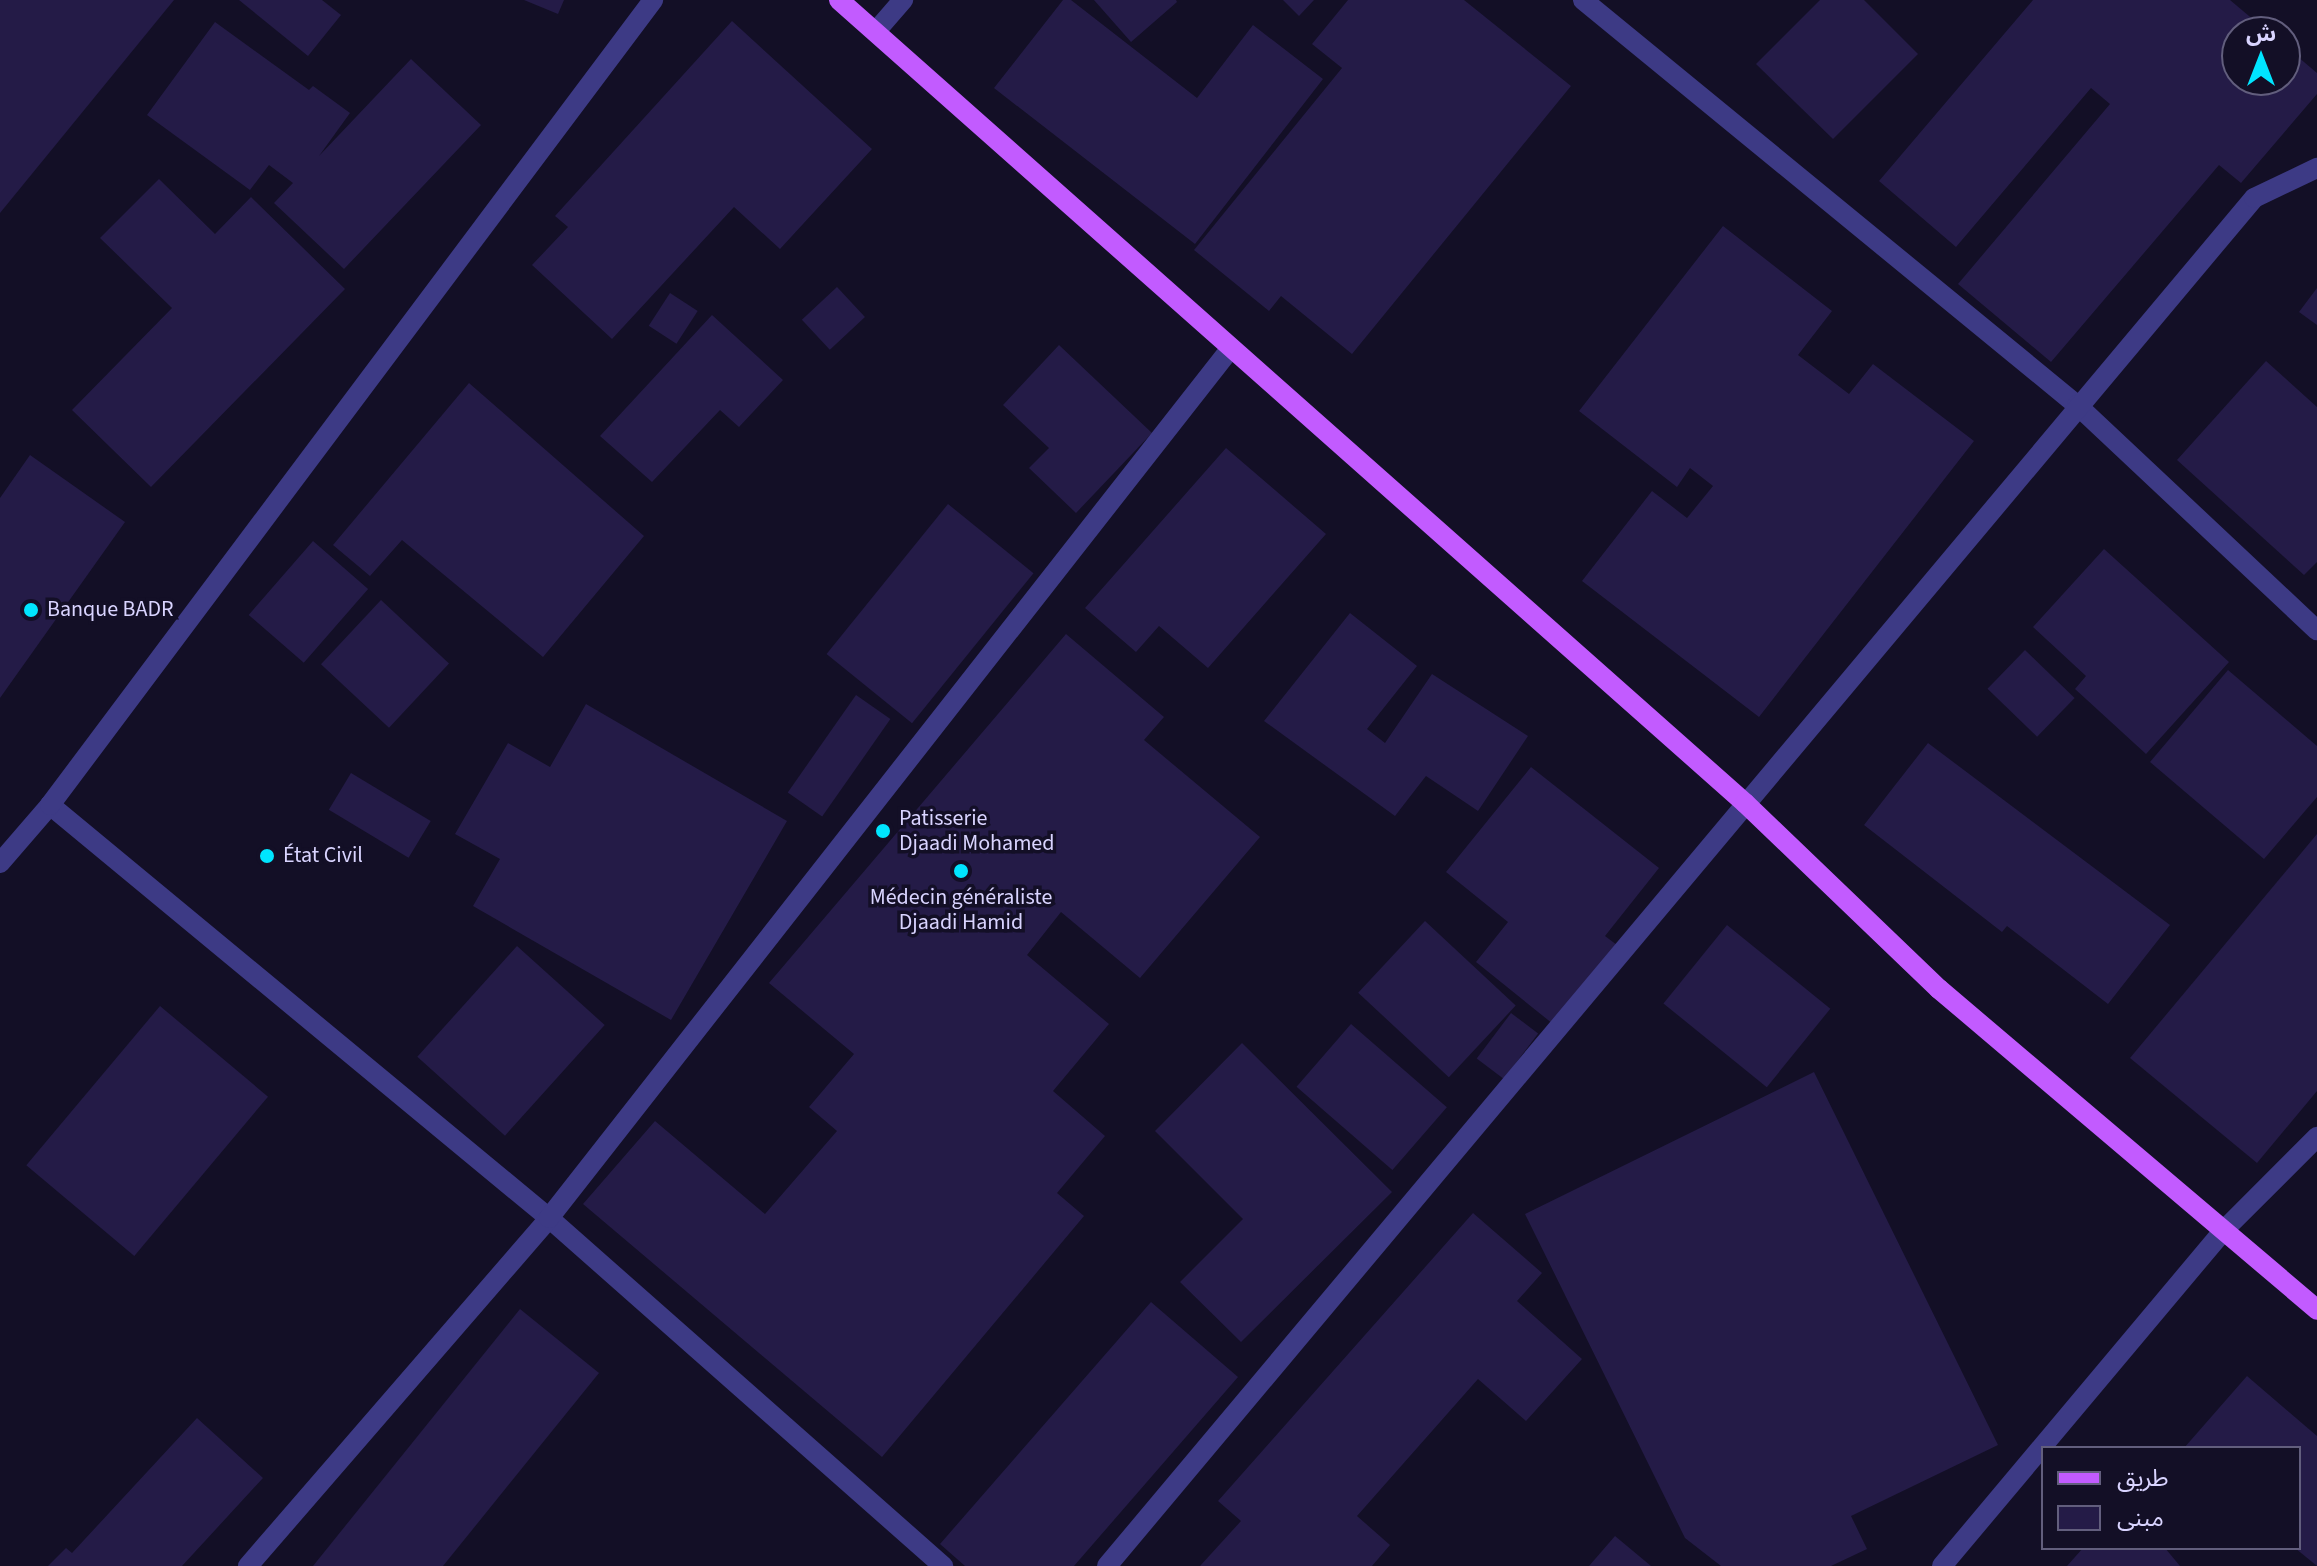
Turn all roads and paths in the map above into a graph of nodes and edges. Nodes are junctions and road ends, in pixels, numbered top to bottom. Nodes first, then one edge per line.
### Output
1 (653, 0) edge
2 (839, 0) edge
3 (903, 0) edge
4 (1583, 0) edge
5 (877, 30) junction
6 (2317, 168) edge
7 (1231, 348) junction
8 (2077, 405) junction
9 (2317, 630) edge
10 (1745, 803) junction
11 (50, 805) junction
12 (0, 863) edge
13 (2317, 1137) edge
14 (549, 1218) junction
15 (2224, 1230) junction
16 (2317, 1310) edge
17 (2043, 1446) edge
18 (2041, 1448) edge
19 (248, 1566) edge
20 (943, 1566) edge
21 (1107, 1566) edge
22 (1942, 1566) edge

1 - 11 street
2 - 5 main road
3 - 5 street
4 - 8 street
5 - 7 main road
6 - 8 street
7 - 10 main road
7 - 14 street
8 - 9 street
8 - 10 street
10 - 15 main road
10 - 21 street
11 - 12 street
11 - 14 street
13 - 15 street
14 - 19 street
14 - 20 street
15 - 16 main road
15 - 17 street
18 - 22 street

